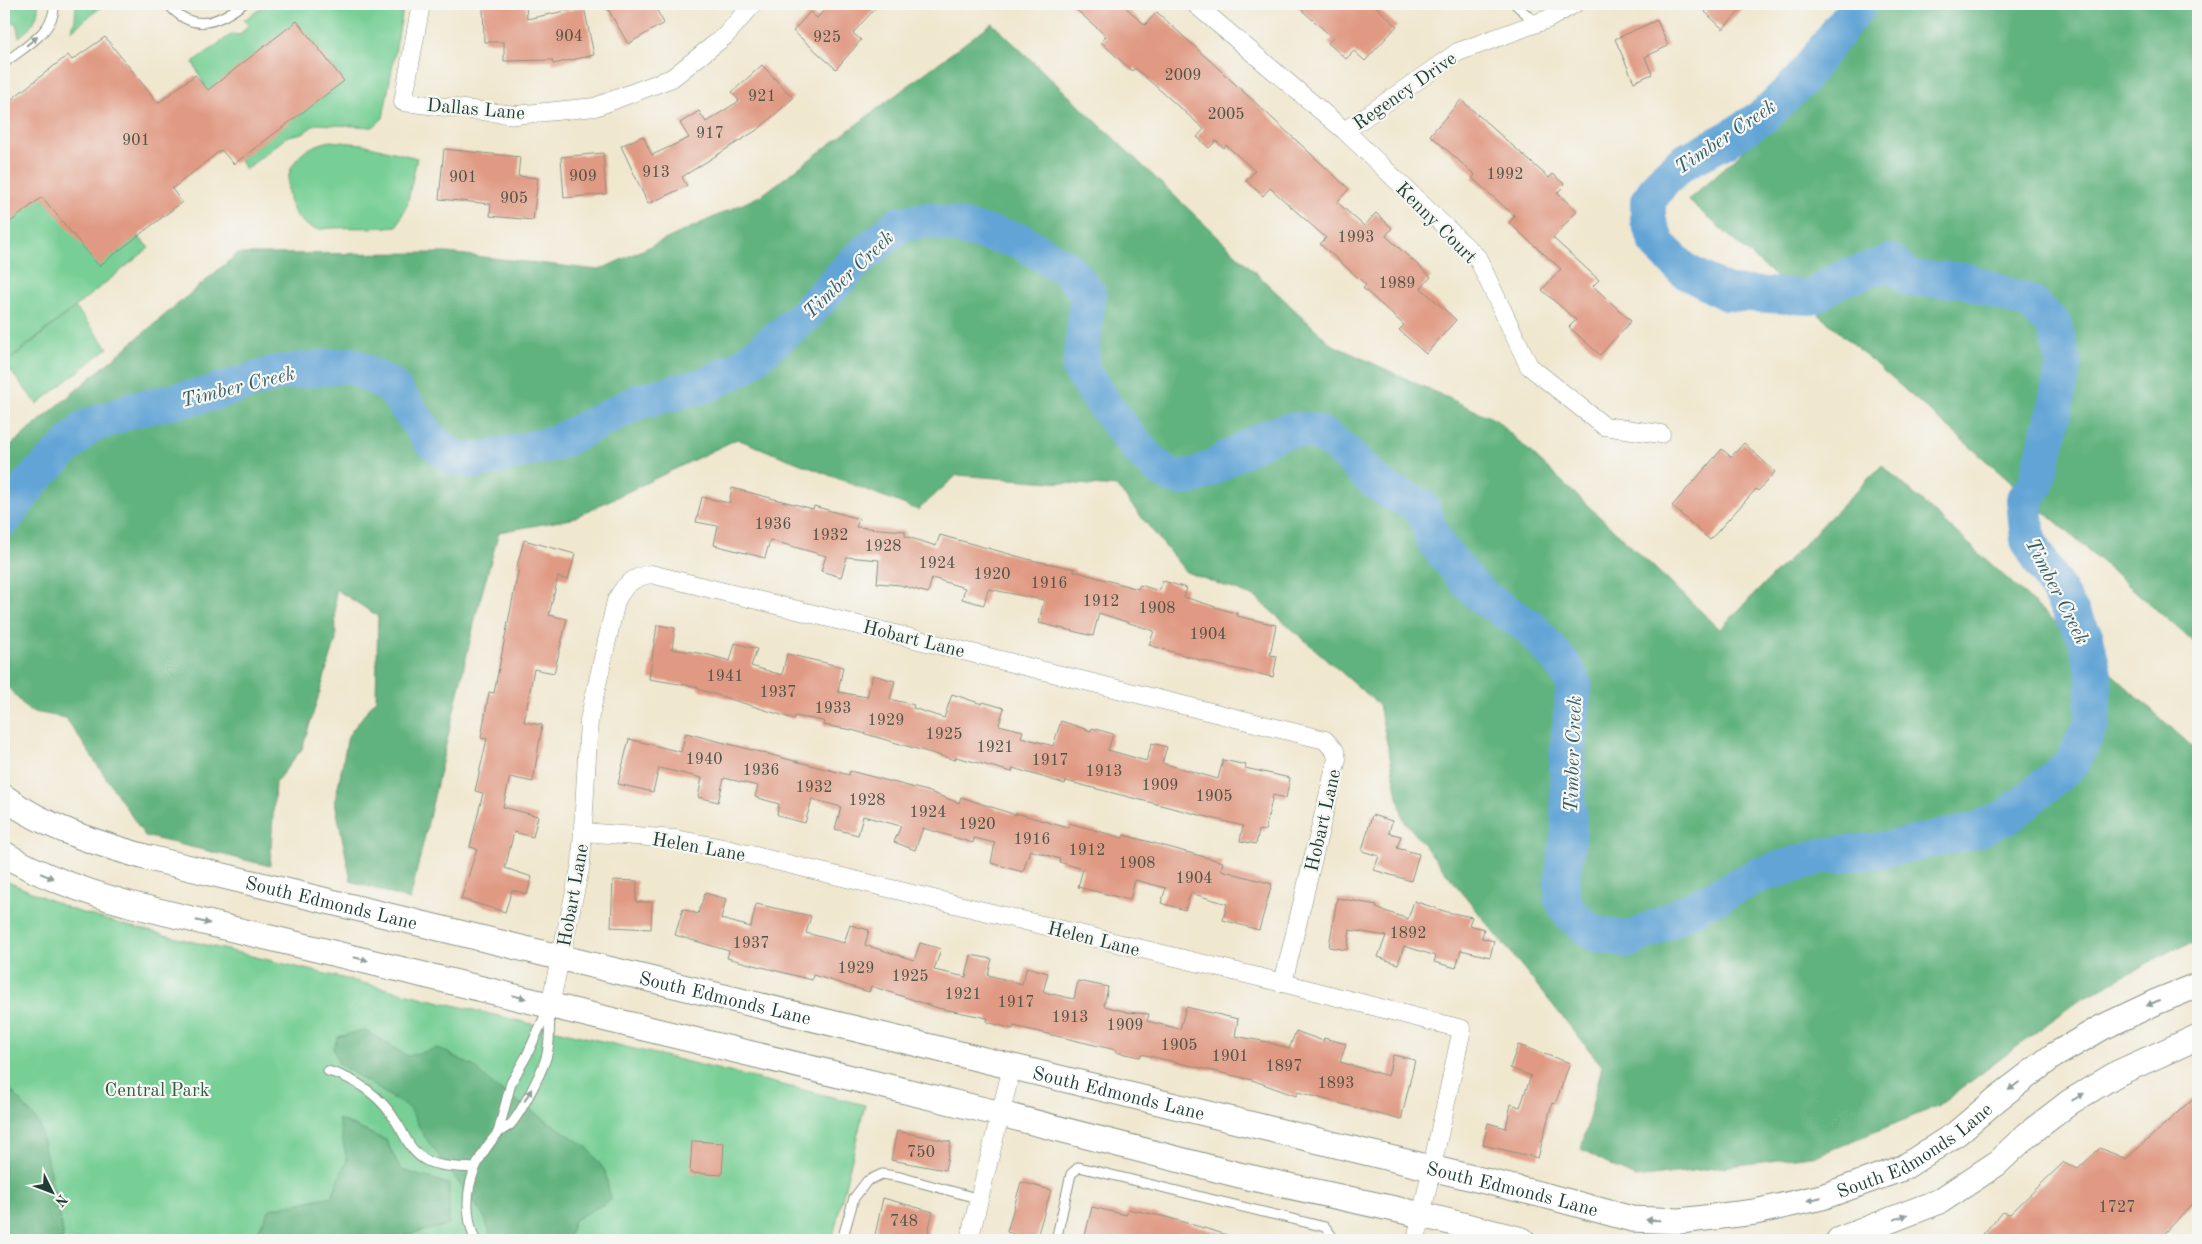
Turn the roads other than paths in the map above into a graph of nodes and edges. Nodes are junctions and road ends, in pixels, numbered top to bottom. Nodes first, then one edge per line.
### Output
1 (54, 4) edge
2 (168, 4) edge
3 (244, 4) edge
4 (422, 4) edge
5 (753, 4) edge
6 (1195, 4) edge
7 (1515, 4) edge
8 (1574, 4) edge
9 (1536, 23) junction
10 (4, 63) edge
11 (1345, 131) junction
12 (1661, 434) dead end
13 (4, 797) edge
14 (583, 832) junction
15 (4, 854) edge
16 (562, 957) junction
17 (1284, 983) junction
18 (2198, 985) edge
19 (550, 1005) junction
20 (2198, 1037) edge
21 (1012, 1067) junction
22 (328, 1071) dead end
23 (1001, 1114) junction
24 (498, 1133) junction
25 (474, 1168) junction
26 (1431, 1168) junction
27 (980, 1199) junction
28 (1422, 1215) junction
29 (475, 1240) edge
30 (842, 1240) edge
31 (970, 1240) edge
32 (1056, 1240) edge
33 (1329, 1240) edge
34 (1416, 1240) edge
35 (1522, 1240) edge
36 (1839, 1240) edge

10 -> 1 lane
2 - 3 lane
4 - 5 street, Dallas Lane
6 - 11 street, Kenny Court
7 - 9 lane
8 - 9 street, Regency Drive
9 - 11 street, Regency Drive
11 - 12 street, Kenny Court
13 - 16 main road, South Edmonds Lane
14 - 16 street, Hobart Lane
14 - 17 street, Helen Lane
14 - 17 street, Hobart Lane
15 -> 19 main road
16 - 19 street
16 - 21 main road, South Edmonds Lane
17 - 26 street, Helen Lane
18 -> 26 main road, South Edmonds Lane
19 - 23 main road
19 - 24 lane
24 -> 19 lane
36 -> 20 main road
21 - 23 street
21 - 26 main road, South Edmonds Lane
22 - 25 lane
23 - 27 street
23 - 28 main road
24 - 25 lane
25 - 29 lane
26 - 28 street
27 - 30 lane
27 - 31 street
28 - 34 street
28 - 35 main road
32 - 33 lane

